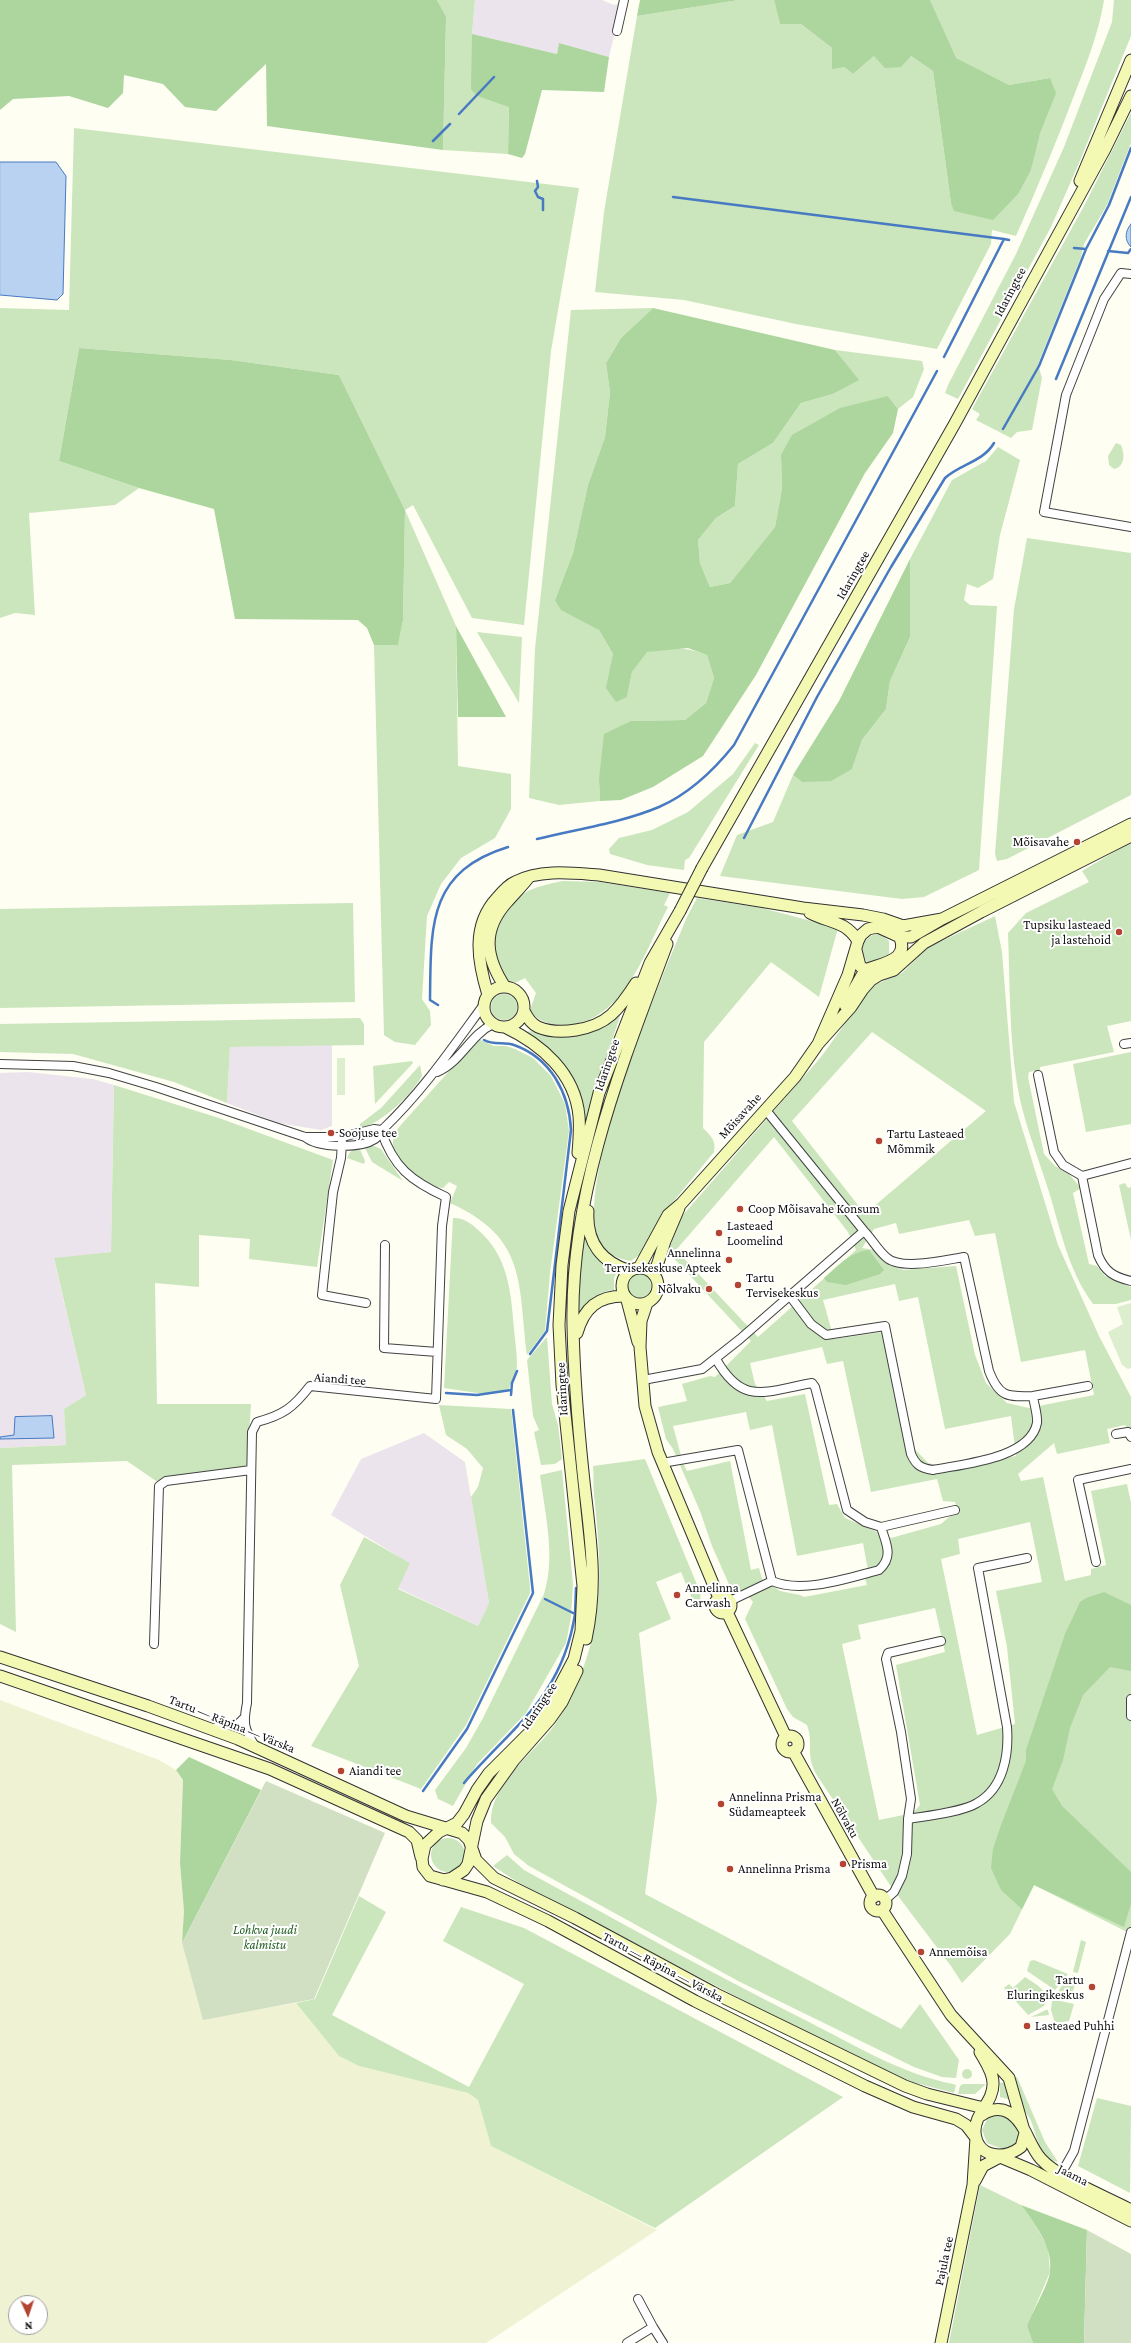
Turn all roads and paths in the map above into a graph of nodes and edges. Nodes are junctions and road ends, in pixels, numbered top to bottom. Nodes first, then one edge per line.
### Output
1 (624, 0) edge
2 (617, 31) dead end
3 (1131, 60) edge
4 (1131, 96) edge
5 (1048, 252) junction
6 (1131, 274) edge
7 (1131, 527) edge
8 (1131, 824) edge
9 (1131, 836) edge
10 (529, 877) junction
11 (803, 908) junction
12 (680, 911) junction
13 (942, 918) junction
14 (890, 922) junction
15 (900, 937) junction
16 (857, 945) junction
17 (650, 963) junction
18 (865, 970) junction
19 (879, 975) junction
20 (505, 987) junction
21 (486, 999) junction
22 (524, 1011) junction
23 (838, 1022) junction
24 (493, 1024) junction
25 (505, 1027) junction
26 (818, 1044) junction
27 (0, 1064) edge
28 (437, 1072) junction
29 (1038, 1075) dead end
30 (765, 1109) junction
31 (381, 1130) junction
32 (305, 1136) junction
33 (342, 1137) junction
34 (343, 1146) junction
35 (1131, 1163) edge
36 (578, 1170) junction
37 (1082, 1176) junction
38 (589, 1182) junction
39 (681, 1204) junction
40 (864, 1231) junction
41 (385, 1245) dead end
42 (635, 1269) junction
43 (654, 1275) junction
44 (1131, 1281) edge
45 (790, 1296) junction
46 (625, 1298) junction
47 (366, 1303) dead end
48 (647, 1303) junction
49 (575, 1343) junction
50 (640, 1347) junction
51 (437, 1352) junction
52 (716, 1359) junction
53 (643, 1380) junction
54 (1088, 1386) dead end
55 (1033, 1396) junction
56 (1116, 1434) dead end
57 (1131, 1437) edge
58 (662, 1463) junction
59 (1131, 1469) edge
60 (251, 1470) junction
61 (955, 1510) dead end
62 (881, 1527) junction
63 (1028, 1558) dead end
64 (1096, 1562) dead end
65 (772, 1581) junction
66 (728, 1607) junction
67 (941, 1641) dead end
68 (154, 1644) dead end
69 (0, 1657) edge
70 (0, 1676) edge
71 (1131, 1699) edge
72 (1131, 1716) edge
73 (243, 1719) junction
74 (209, 1728) junction
75 (255, 1746) junction
76 (908, 1819) junction
77 (448, 1829) junction
78 (471, 1846) junction
79 (422, 1859) junction
80 (440, 1880) junction
81 (874, 1897) junction
82 (886, 1899) junction
83 (882, 1910) junction
84 (1131, 1932) edge
85 (976, 2044) junction
86 (985, 2111) junction
87 (1024, 2130) junction
88 (976, 2138) junction
89 (1000, 2156) junction
90 (1061, 2174) junction
91 (973, 2185) junction
92 (1131, 2210) edge
93 (1131, 2221) edge
94 (638, 2299) dead end
95 (653, 2327) junction
96 (627, 2343) edge
97 (663, 2343) edge
98 (941, 2343) edge

1 - 2 street
3 - 5 main road, Idaringtee
4 - 5 main road, Idaringtee
5 - 12 main road, Idaringtee, bridge
6 - 7 street
8 - 13 main road
9 - 19 main road, Mõisavahe
10 - 11 main road
10 - 20 main road
10 - 21 main road
11 - 14 main road
11 - 16 main road
12 - 17 main road, Idaringtee
12 - 38 main road, Idaringtee
13 - 14 main road
13 - 15 main road
14 - 15 main road
15 - 16 main road, Mõisavahe
15 - 18 main road
16 - 18 main road
16 - 26 main road, Mõisavahe
17 - 22 main road
17 - 36 main road, Idaringtee
18 - 19 main road
18 - 23 main road, Mõisavahe
19 - 23 main road, Mõisavahe
20 - 21 main road
20 - 22 main road
21 - 24 main road
21 - 28 street
22 - 25 main road
23 - 26 main road, Mõisavahe
24 - 25 main road
24 - 28 street
25 - 36 main road
26 - 30 main road, Mõisavahe
27 - 32 street
28 - 31 street
29 - 37 street
30 - 39 main road, Mõisavahe
30 - 40 street
31 - 33 street
31 - 34 street
31 - 51 street, Aiandi tee
32 - 33 street
32 - 34 street
33 - 34 street
34 - 47 street
35 - 37 street
36 - 77 main road, Idaringtee
37 - 44 street
38 - 42 main road
38 - 49 main road, Idaringtee
39 - 42 main road, Mõisavahe
39 - 43 main road, Mõisavahe
40 - 45 street
40 - 55 street
41 - 51 street
42 - 43 main road
42 - 46 main road
43 - 48 main road
45 - 52 street
45 - 55 street
46 - 48 main road
46 - 49 main road
46 - 50 main road
48 - 50 main road
49 - 78 main road, Idaringtee
50 - 53 main road
51 - 60 street, Aiandi tee
52 - 53 street
52 - 62 street
53 - 58 main road
54 - 55 street
56 - 57 street
58 - 65 street
58 - 66 main road
59 - 64 street
60 - 68 street
60 - 73 street, Aiandi tee
61 - 62 street
62 - 65 street
63 - 76 street
65 - 66 street
66 - 81 main road, Nõlvaku
67 - 76 street
69 - 74 main road, Tartu — Räpina — Värska
70 - 79 main road, Tartu — Räpina — Värska
71 - 72 street
73 - 74 street
73 - 75 street
74 - 75 main road, Tartu — Räpina — Värska
75 - 77 main road, Tartu — Räpina — Värska
76 - 82 street
77 - 78 main road
77 - 79 main road
78 - 80 main road
78 - 86 main road, Tartu — Räpina — Värska
79 - 80 main road
80 - 88 main road, Tartu — Räpina — Värska
81 - 82 main road
81 - 83 main road, Nõlvaku
82 - 83 main road
83 - 85 main road, Nõlvaku
84 - 90 street
85 - 86 main road, Nõlvaku
85 - 87 main road, Nõlvaku
86 - 87 main road
86 - 88 main road
87 - 89 main road
87 - 90 main road, Jaama
88 - 89 main road
88 - 91 main road
89 - 91 main road
89 - 93 main road, Jaama
90 - 92 main road, Jaama
91 - 98 main road, Pajula tee
94 - 95 street
95 - 96 street
95 - 97 street

